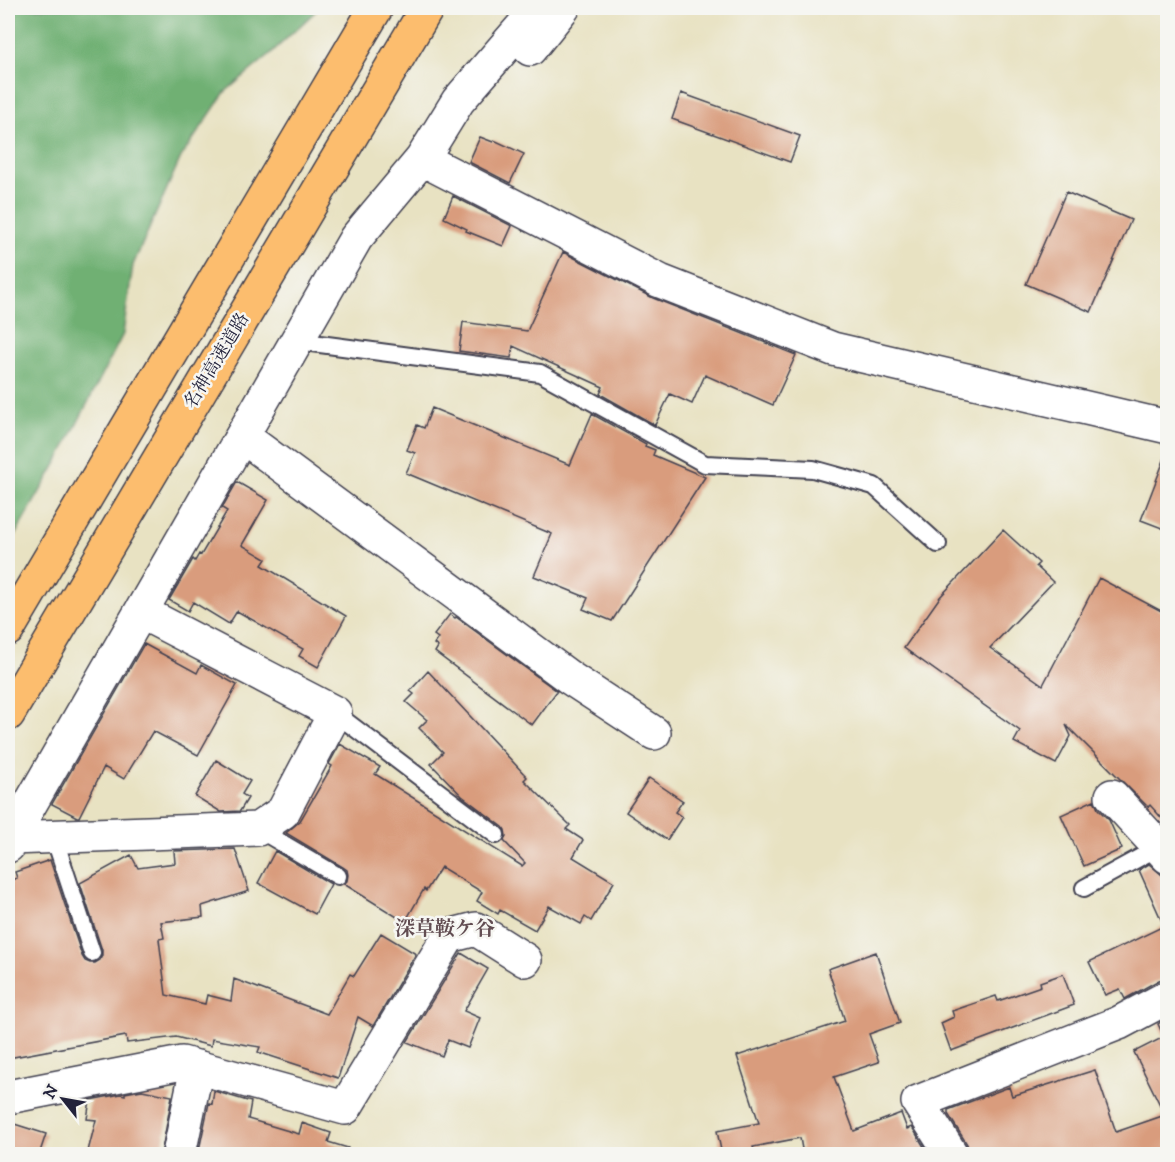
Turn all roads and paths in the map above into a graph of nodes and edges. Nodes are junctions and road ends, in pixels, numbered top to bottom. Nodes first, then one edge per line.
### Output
1 (376, 8) edge
2 (427, 8) edge
3 (535, 8) edge
4 (563, 8) edge
5 (422, 159) junction
6 (297, 341) junction
7 (1167, 427) edge
8 (242, 436) junction
9 (938, 544) dead end
10 (141, 612) junction
11 (8, 629) edge
12 (335, 713) junction
13 (8, 714) edge
14 (654, 733) dead end
15 (1112, 796) dead end
16 (258, 829) junction
17 (496, 835) dead end
18 (54, 837) junction
19 (9, 842) edge
20 (1163, 852) edge
21 (338, 876) dead end
22 (1084, 888) dead end
23 (92, 953) dead end
24 (525, 960) dead end
25 (1167, 997) edge
26 (197, 1067) junction
27 (8, 1097) edge
28 (179, 1155) edge
29 (951, 1155) edge

1 - 11 highway
2 - 13 highway, 名神高速道路
3 - 5 street
4 - 5 street
5 - 6 street
5 - 7 street
6 - 8 street
6 - 9 lane
8 - 10 street
8 - 14 street
10 - 12 street
10 - 19 street
12 - 16 street
12 - 17 lane
15 - 20 street
16 - 18 street
16 - 21 lane
18 - 19 street
18 - 23 lane
20 - 22 lane
24 - 26 street
25 - 29 street
26 - 27 street
26 - 28 street

